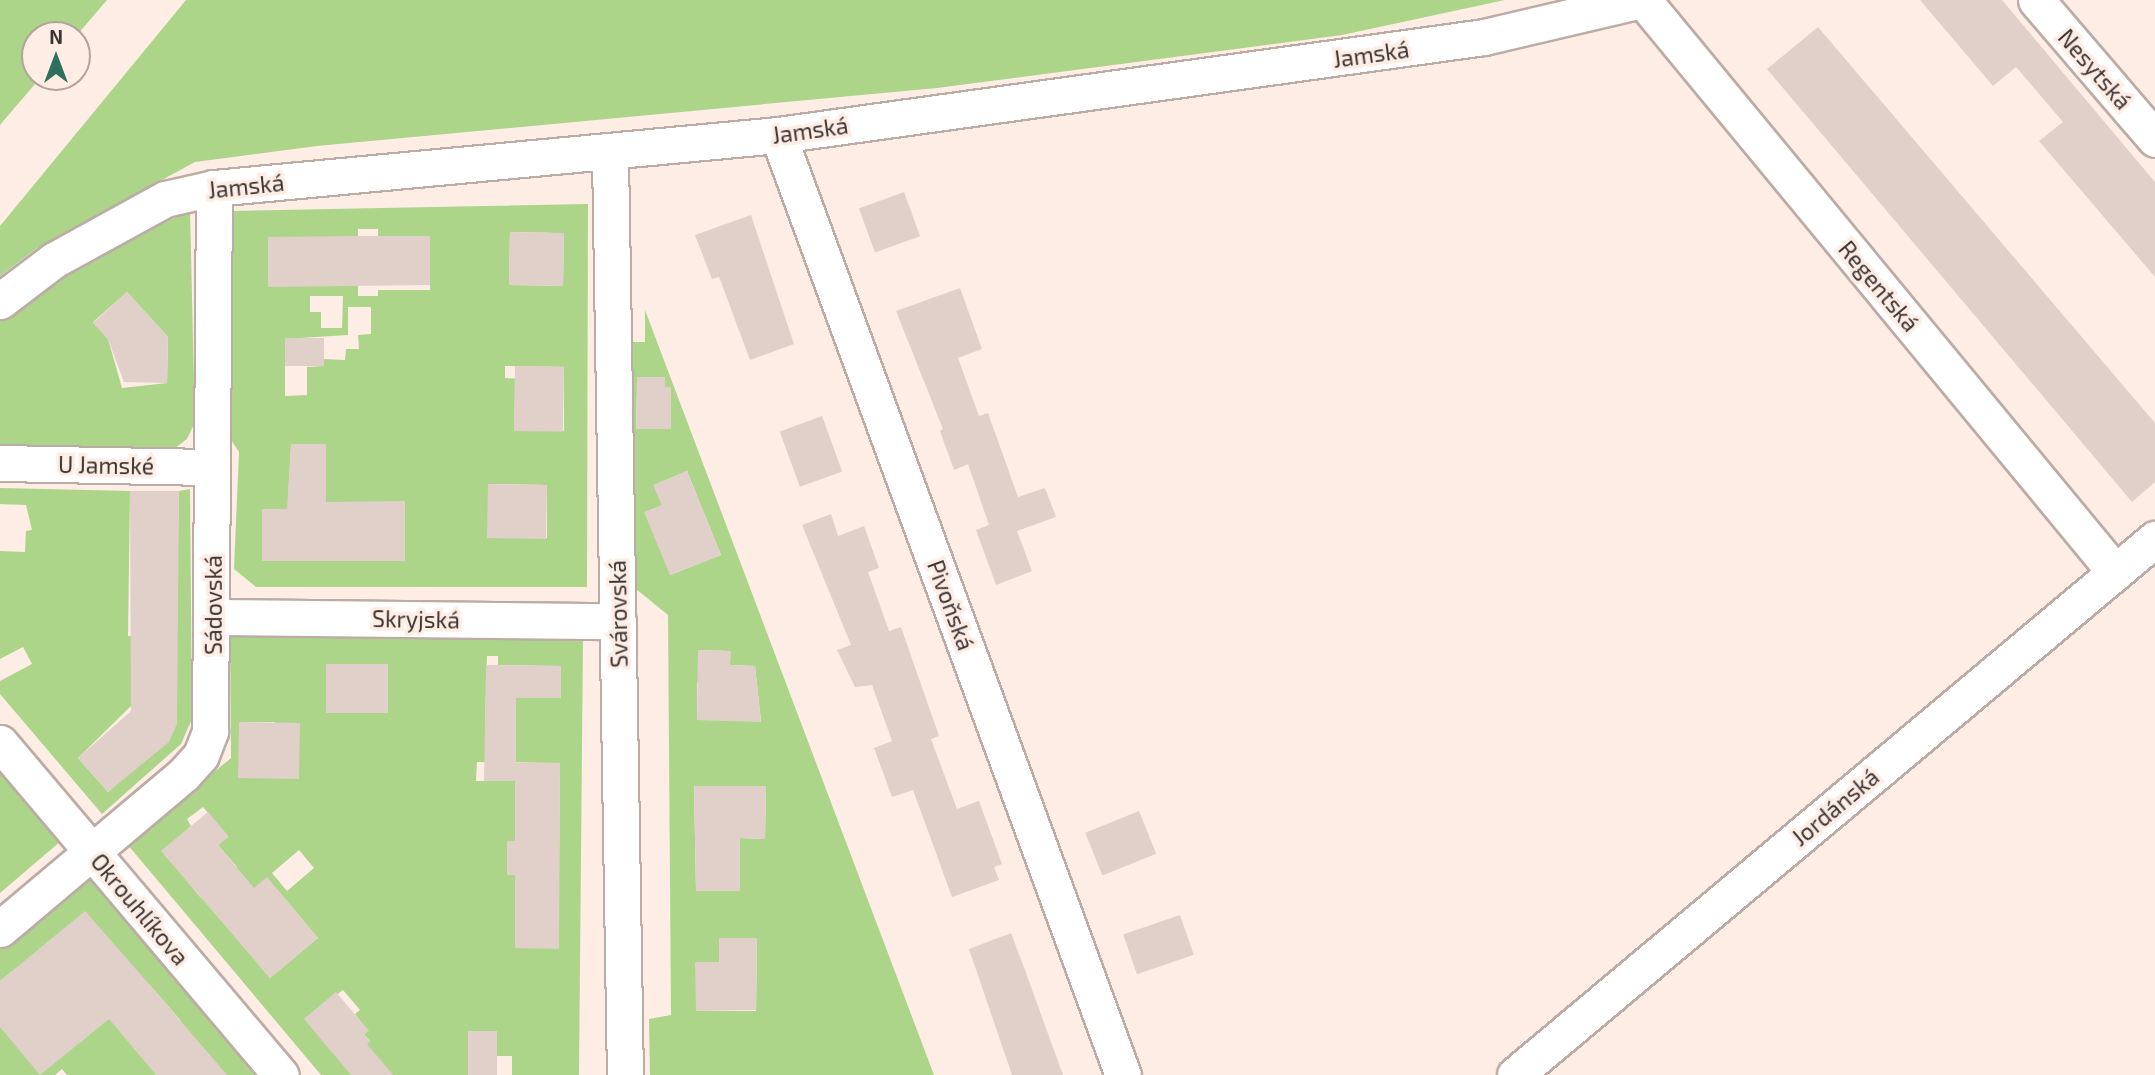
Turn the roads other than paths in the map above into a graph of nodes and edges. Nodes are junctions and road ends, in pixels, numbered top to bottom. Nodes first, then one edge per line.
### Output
1 (1643, 0) edge
2 (2036, 0) edge
3 (778, 135) junction
4 (2155, 139) edge
5 (610, 154) junction
6 (214, 188) junction
7 (0, 301) edge
8 (0, 463) edge
9 (212, 467) junction
10 (2155, 539) edge
11 (2115, 572) junction
12 (214, 617) junction
13 (618, 621) junction
14 (0, 743) edge
15 (92, 852) junction
16 (0, 929) edge
17 (281, 1075) edge
18 (625, 1075) edge
19 (1123, 1075) edge
20 (1515, 1075) edge

1 - 3 street, Jamská
1 - 11 street, Regentská
2 - 4 street, Nesytská
3 - 5 street, Jamská
3 - 19 street, Pivoňská
5 - 6 street, Jamská
5 - 13 street, Svárovská
6 - 7 street, Jamská
6 - 9 street, Sádovská
8 - 9 street, U Jamské
9 - 12 street, Sádovská
10 - 11 street, Jordánská
11 - 20 street, Jordánská
12 - 13 street, Skryjská
12 - 15 street, Sádovská
13 - 18 street, Svárovská
14 - 15 street, Okrouhlíkova
15 - 16 street, Sádovská
15 - 17 street, Okrouhlíkova

